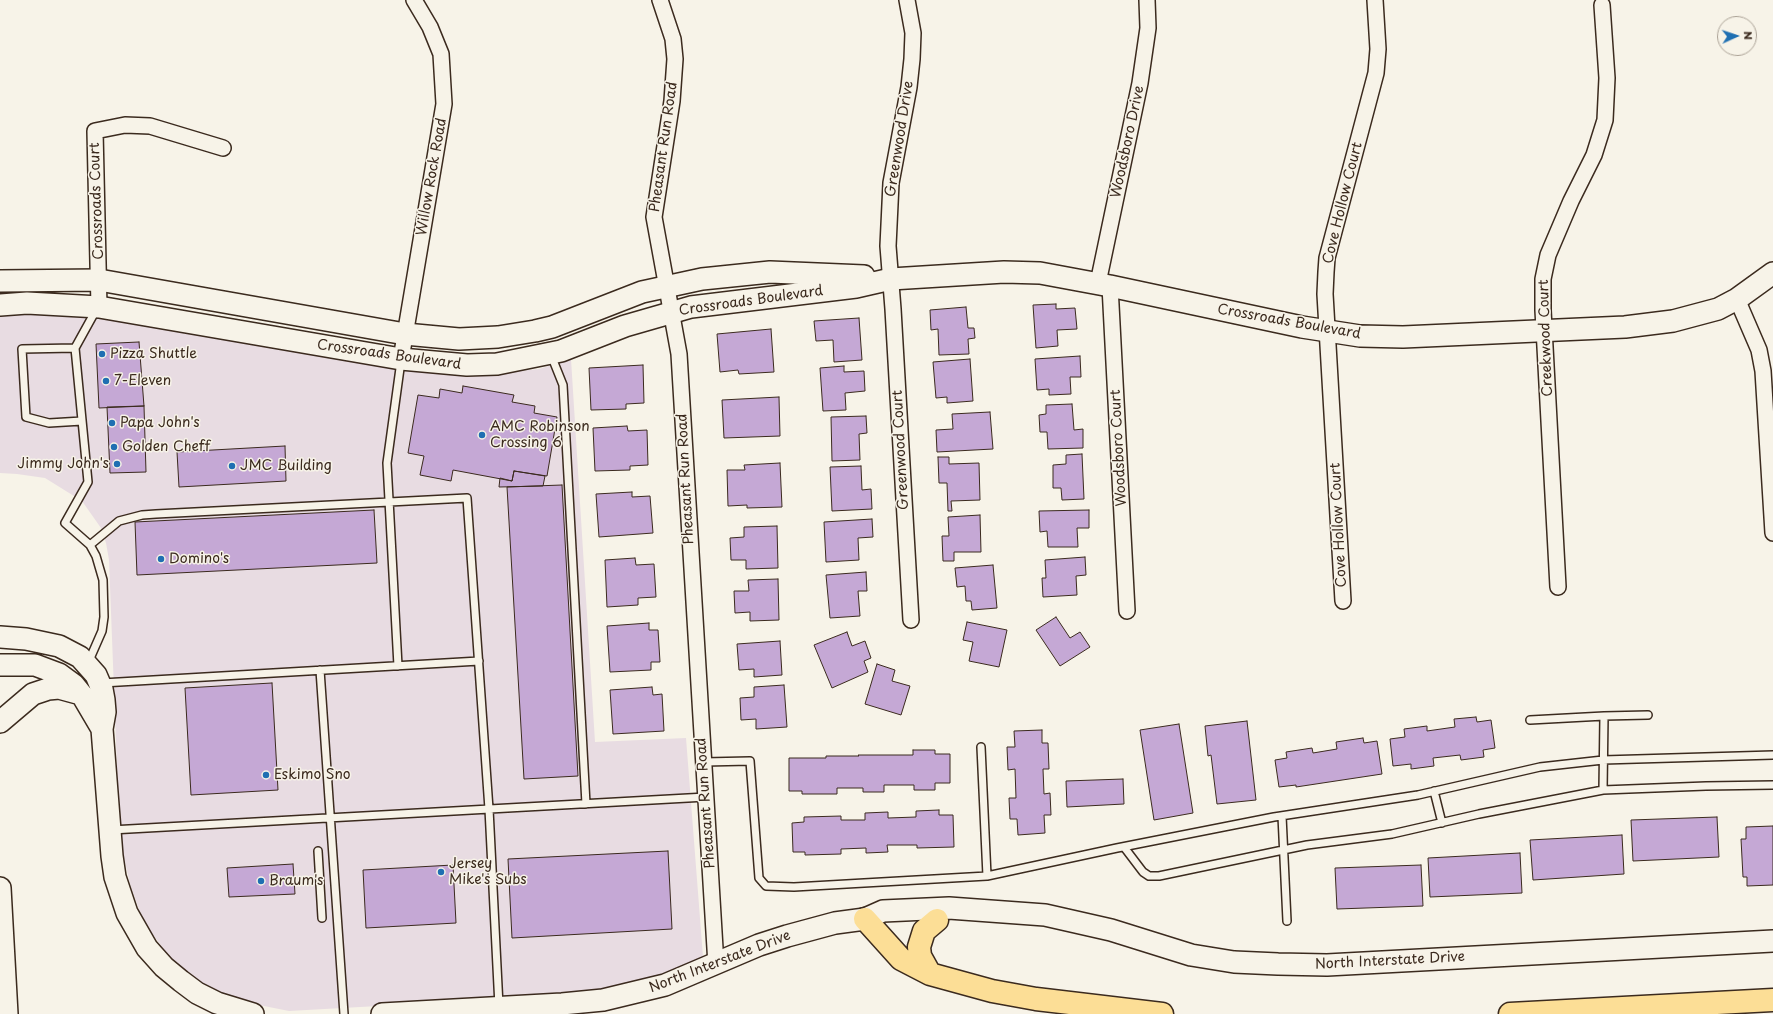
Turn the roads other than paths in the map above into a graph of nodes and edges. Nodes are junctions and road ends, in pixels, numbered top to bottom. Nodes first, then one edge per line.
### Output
1 (414, 0) edge
2 (660, 0) edge
3 (907, 0) edge
4 (1147, 0) edge
5 (1375, 0) edge
6 (1602, 6) dead end
7 (223, 148) dead end
8 (1773, 273) edge
9 (891, 279) junction
10 (99, 280) junction
11 (0, 281) edge
12 (1104, 284) junction
13 (666, 287) junction
14 (1737, 299) junction
15 (0, 305) edge
16 (99, 307) junction
17 (671, 313) junction
18 (273, 324) junction
19 (1544, 330) junction
20 (1328, 332) junction
21 (405, 334) junction
22 (74, 348) junction
23 (550, 354) junction
24 (401, 359) junction
25 (82, 422) junction
26 (389, 501) junction
27 (1773, 533) edge
28 (90, 545) junction
29 (1558, 587) dead end
30 (1343, 600) dead end
31 (1127, 611) dead end
32 (911, 620) dead end
33 (0, 637) edge
34 (479, 661) junction
35 (88, 664) junction
36 (0, 665) edge
37 (398, 666) junction
38 (320, 670) junction
39 (99, 683) junction
40 (82, 695) junction
41 (1648, 715) dead end
42 (1604, 716) junction
43 (1530, 720) dead end
44 (0, 722) edge
45 (102, 728) junction
46 (981, 747) dead end
47 (1773, 755) edge
48 (1603, 760) junction
49 (704, 762) junction
50 (1773, 786) edge
51 (1604, 790) junction
52 (1434, 791) junction
53 (706, 798) junction
54 (586, 804) junction
55 (489, 809) junction
56 (1282, 816) junction
57 (330, 817) junction
58 (1442, 823) junction
59 (109, 830) junction
60 (1124, 847) junction
61 (1284, 850) junction
62 (318, 851) dead end
63 (987, 876) junction
64 (0, 888) edge
65 (1013, 913) junction
66 (322, 918) dead end
67 (865, 919) junction
68 (937, 920) junction
69 (1287, 921) dead end
70 (1773, 941) edge
71 (716, 965) junction
72 (930, 974) junction
73 (1773, 1000) edge
74 (500, 1008) junction
75 (8, 1014) edge
76 (253, 1014) edge
77 (344, 1014) edge
78 (382, 1014) edge
79 (1162, 1014) edge
80 (1510, 1014) edge

1 - 21 street, Willow Rock Road
2 - 13 street, Pheasant Run Road
3 - 9 street, Greenwood Drive
4 - 12 street, Woodsboro Drive
5 - 20 street, Cove Hollow Court
6 - 19 street, Creekwood Court
7 - 10 street, Crossroads Court
8 - 14 street, Crossroads Boulevard
9 - 12 street, Crossroads Boulevard
9 - 13 street, Crossroads Boulevard
9 - 17 street, Crossroads Boulevard
9 - 32 street, Greenwood Court
10 - 11 street, Crossroads Boulevard
10 - 16 street, Crossroads Court
10 - 18 street, Crossroads Boulevard
12 - 20 street, Crossroads Boulevard
12 - 31 street, Woodsboro Court
13 - 17 street, Pheasant Run Road
13 - 21 street, Crossroads Boulevard
14 - 19 street, Crossroads Boulevard
14 - 27 street
15 - 16 street, Crossroads Boulevard
16 - 18 street, Crossroads Boulevard
16 - 22 lane
17 - 23 street, Crossroads Boulevard
17 - 49 street, Pheasant Run Road
18 - 21 street, Crossroads Boulevard
18 - 24 street, Crossroads Boulevard
19 - 20 street, Crossroads Boulevard
19 - 29 street, Creekwood Court
20 - 30 street, Cove Hollow Court
21 - 24 street, Willow Rock Road
22 - 25 lane
22 - 25 lane
23 - 24 street, Crossroads Boulevard
23 - 54 lane
24 - 26 lane
25 - 28 lane
26 - 28 lane
26 - 34 lane
26 - 37 lane
28 - 35 lane
33 - 35 street
34 - 37 lane
34 - 55 lane
35 - 39 street
36 - 40 street
37 - 38 lane
38 - 39 lane
38 - 57 lane
39 - 45 street
40 - 44 street
40 - 45 street
41 - 42 lane
42 - 43 lane
42 - 48 lane
45 - 59 street
46 - 63 lane
47 - 48 lane
48 - 51 lane
48 - 52 lane
49 - 53 street, Pheasant Run Road
49 - 63 lane
50 - 51 lane
51 - 58 lane
52 - 56 lane
52 - 58 lane
53 - 54 lane
53 - 71 street, Pheasant Run Road
54 - 55 lane
55 - 57 lane
55 - 74 lane
56 - 60 lane
56 - 61 lane
57 - 59 lane
57 - 77 lane
58 - 61 lane
59 - 76 street
60 - 61 lane
60 - 63 lane
61 - 69 lane
62 - 66 lane
64 - 75 street
65 - 67 street, North Interstate Drive
65 - 68 street, North Interstate Drive
65 - 70 street, North Interstate Drive
67 - 68 street, North Interstate Drive
67 - 71 street, North Interstate Drive
67 - 72 highway
68 - 72 highway
71 - 74 street, North Interstate Drive
72 - 79 highway
73 - 80 highway
74 - 78 street, North Interstate Drive

